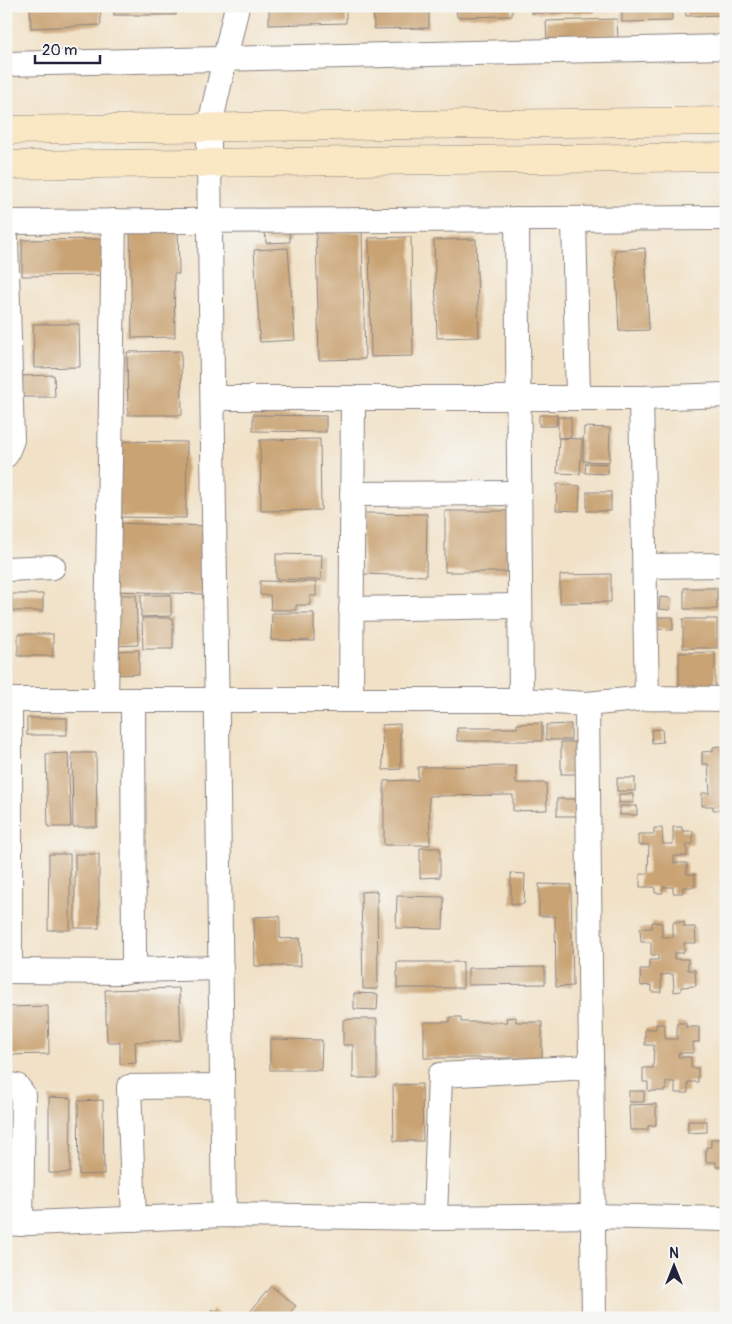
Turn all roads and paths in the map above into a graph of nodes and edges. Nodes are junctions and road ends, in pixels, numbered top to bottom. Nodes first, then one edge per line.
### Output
1 (238, 6) edge
2 (726, 47) edge
3 (226, 59) junction
4 (6, 64) edge
5 (726, 121) edge
6 (209, 129) junction
7 (6, 130) edge
8 (726, 157) edge
9 (208, 164) junction
10 (6, 165) edge
11 (726, 218) edge
12 (516, 219) junction
13 (574, 219) junction
14 (114, 221) junction
15 (210, 221) junction
16 (6, 222) edge
17 (6, 239) edge
18 (8, 336) edge
19 (726, 395) edge
20 (212, 398) junction
21 (353, 398) junction
22 (518, 398) junction
23 (578, 398) junction
24 (641, 398) junction
25 (6, 456) edge
26 (519, 493) junction
27 (352, 494) junction
28 (726, 564) edge
29 (645, 566) junction
30 (53, 567) dead end
31 (6, 570) edge
32 (520, 606) junction
33 (351, 609) junction
34 (647, 698) junction
35 (726, 699) edge
36 (8, 700) edge
37 (106, 700) junction
38 (133, 700) junction
39 (217, 700) junction
40 (351, 700) junction
41 (521, 700) junction
42 (587, 704) junction
43 (8, 833) edge
44 (220, 968) junction
45 (131, 970) junction
46 (8, 971) edge
47 (591, 1067) junction
48 (6, 1084) edge
49 (222, 1086) junction
50 (224, 1215) junction
51 (592, 1216) junction
52 (435, 1218) junction
53 (134, 1219) junction
54 (726, 1219) edge
55 (14, 1224) edge
56 (594, 1318) edge

1 - 3 street
2 - 3 street
3 - 4 street
3 - 6 street
5 - 6 main road
6 - 7 main road
6 - 9 street
8 - 9 main road
9 - 10 main road
9 - 15 street
11 - 13 street
12 - 13 street
12 - 15 street
12 - 22 street
13 - 23 street
14 - 15 street
14 - 16 street
14 - 37 street
15 - 20 street
17 - 18 street
18 - 25 street
19 - 24 street
20 - 21 street
20 - 39 street
21 - 22 street
21 - 27 street
22 - 23 street
22 - 26 street
23 - 24 street
24 - 29 street
26 - 27 street
26 - 32 street
27 - 33 street
28 - 29 street
29 - 34 street
30 - 31 street
32 - 33 street
32 - 41 street
33 - 40 street
34 - 35 street
34 - 42 street
36 - 37 street
36 - 43 street
37 - 38 street
38 - 39 street
38 - 45 street
39 - 40 street
39 - 44 street
40 - 41 street
41 - 42 street
42 - 47 street
43 - 46 street
44 - 45 street
44 - 49 street
45 - 46 street
47 - 51 street
47 - 52 street
48 - 55 street
49 - 50 street
49 - 53 street
50 - 52 street
50 - 53 street
51 - 52 street
51 - 54 street
51 - 56 street
53 - 55 street

